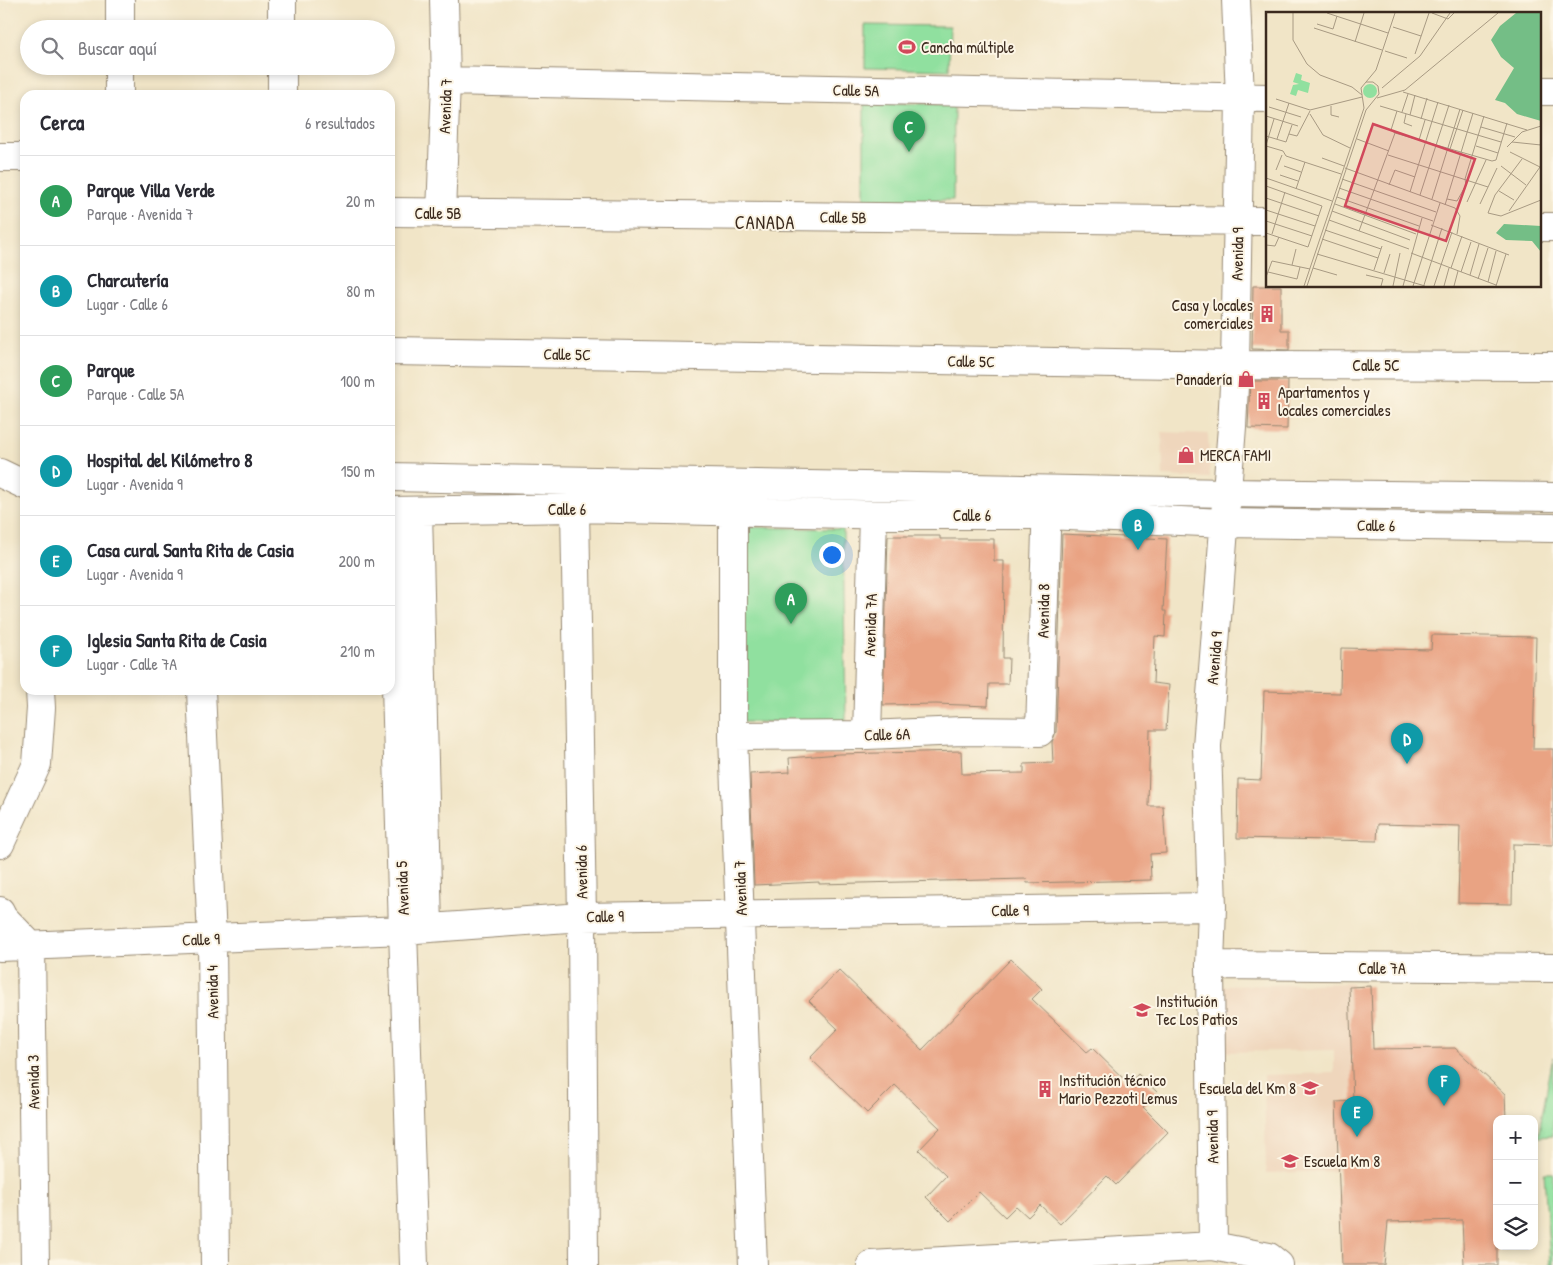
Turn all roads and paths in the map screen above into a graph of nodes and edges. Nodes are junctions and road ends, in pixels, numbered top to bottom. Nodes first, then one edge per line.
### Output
1 (120, 0) edge
2 (282, 0) edge
3 (444, 0) edge
4 (1236, 0) edge
5 (120, 20) edge
6 (282, 20) edge
7 (119, 75) edge
8 (282, 75) edge
9 (446, 81) junction
10 (119, 90) edge
11 (282, 90) edge
12 (1553, 91) edge
13 (1540, 92) edge
14 (1254, 98) edge
15 (0, 156) edge
16 (20, 157) edge
17 (395, 212) edge
18 (442, 212) junction
19 (1237, 220) junction
20 (1266, 221) edge
21 (1540, 227) edge
22 (1553, 227) edge
23 (395, 350) edge
24 (1235, 365) junction
25 (1553, 366) edge
26 (0, 473) edge
27 (395, 476) edge
28 (20, 483) edge
29 (900, 486) junction
30 (1227, 493) junction
31 (1553, 497) edge
32 (1047, 502) junction
33 (575, 508) junction
34 (400, 511) edge
35 (733, 511) junction
36 (885, 515) junction
37 (1224, 523) junction
38 (1553, 528) edge
39 (40, 695) edge
40 (201, 695) edge
41 (1040, 732) joint
42 (867, 735) junction
43 (734, 736) junction
44 (0, 844) edge
45 (1212, 906) junction
46 (0, 912) edge
47 (741, 914) junction
48 (582, 917) junction
49 (415, 929) junction
50 (212, 939) junction
51 (31, 946) junction
52 (0, 947) edge
53 (1210, 965) junction
54 (1553, 968) edge
55 (1213, 1246) junction
56 (35, 1265) edge
57 (215, 1265) edge
58 (414, 1265) edge
59 (584, 1265) edge
60 (752, 1265) edge
61 (871, 1265) edge
62 (1279, 1265) edge

1 - 5 street
2 - 6 street
3 - 9 street, Avenida 7
4 - 14 street, Avenida 9
7 - 10 street
8 - 11 street
9 - 14 street, Calle 5A
9 - 18 street, Avenida 7
12 - 13 street
14 - 19 street, Avenida 9
15 - 16 street
17 - 18 street, Calle 5B
18 - 19 street, Calle 5B
19 - 20 street, Calle 5B
19 - 24 street, Avenida 9
21 - 22 street
23 - 24 street, Calle 5C
24 - 25 street, Calle 5C
24 - 30 street, Avenida 9
26 - 28 street
27 - 29 street, Calle 6
29 - 32 street, Calle 6
29 - 36 street, Avenida 7A
30 - 31 street, Calle 6
30 - 32 street, Calle 6
30 - 37 street, Avenida 9
32 - 36 street, Calle 6
32 - 37 street, Calle 6
32 - 41 street, Avenida 8
33 - 34 street, Calle 6
33 - 35 street, Calle 6
33 - 48 street, Avenida 6
34 - 49 street, Avenida 5
35 - 36 street, Calle 6
35 - 43 street, Avenida 7
36 - 42 street, Avenida 7A
37 - 38 street, Calle 6
37 - 45 street, Avenida 9
39 - 44 street
40 - 50 street, Avenida 4
41 - 42 street, Calle 6A
42 - 43 street, Calle 6A
43 - 47 street, Avenida 7
45 - 47 street, Calle 9
45 - 53 street, Avenida 9
46 - 51 street
47 - 48 street, Calle 9
47 - 60 street, Avenida 7
48 - 49 street, Calle 9
48 - 59 street, Avenida 6
49 - 50 street, Calle 9
49 - 58 street, Avenida 5
50 - 51 street, Calle 9
50 - 57 street, Avenida 4
51 - 52 street, Calle 9
51 - 56 street, Avenida 3
53 - 54 street, Calle 7A
53 - 55 street, Avenida 9
55 - 61 street
55 - 62 street

